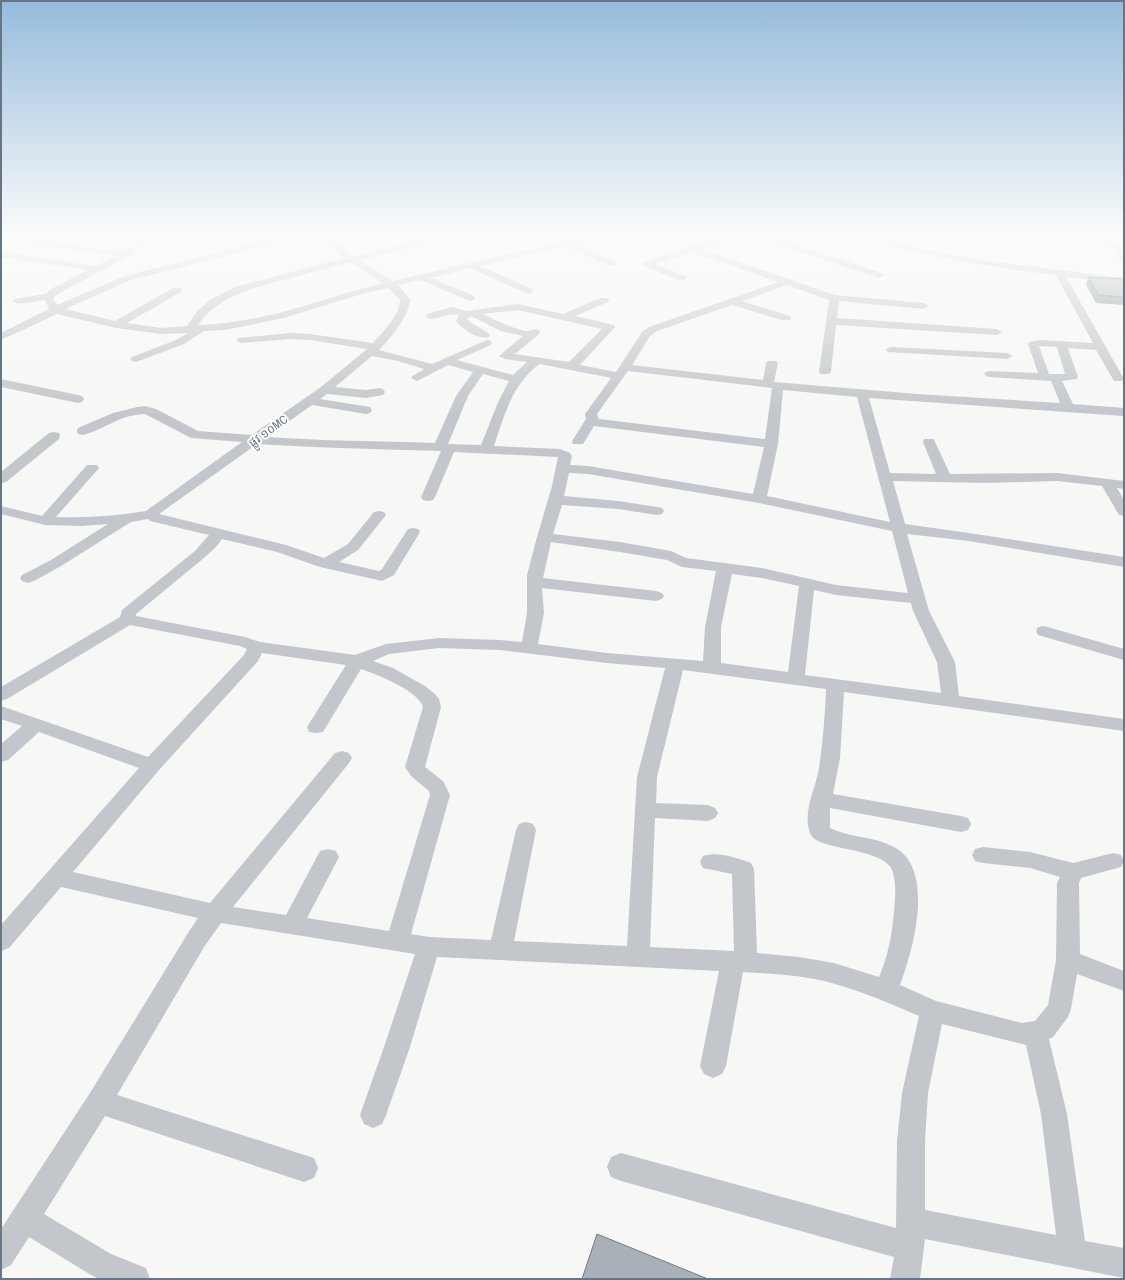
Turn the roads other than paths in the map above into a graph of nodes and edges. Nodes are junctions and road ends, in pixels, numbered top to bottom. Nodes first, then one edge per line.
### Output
1 (48, 297) joint
2 (85, 297) edge
3 (165, 297) edge
4 (222, 297) edge
5 (343, 297) edge
6 (403, 297) edge
7 (467, 297) edge
8 (744, 297) edge
9 (830, 297) edge
10 (1072, 297) edge
11 (470, 298) dead end
12 (834, 298) junction
13 (604, 300) dead end
14 (18, 301) dead end
15 (731, 301) junction
16 (924, 306) dead end
17 (55, 310) junction
18 (470, 314) junction
19 (431, 316) dead end
20 (564, 317) junction
21 (786, 318) dead end
22 (830, 321) junction
23 (116, 325) junction
24 (225, 327) junction
25 (195, 328) junction
26 (970, 330) junction
27 (997, 332) dead end
28 (1053, 335) dead end
29 (1, 338) edge
30 (242, 340) junction
31 (1098, 342) junction
32 (1061, 344) junction
33 (372, 349) junction
34 (255, 350) dead end
35 (892, 350) dead end
36 (979, 355) junction
37 (1007, 356) dead end
38 (136, 359) dead end
39 (536, 361) junction
40 (447, 362) junction
41 (772, 363) dead end
42 (572, 366) junction
43 (434, 368) junction
44 (480, 371) junction
45 (622, 372) junction
46 (825, 372) dead end
47 (990, 374) dead end
48 (417, 377) dead end
49 (1050, 378) junction
50 (1118, 379) dead end
51 (517, 380) junction
52 (1, 383) edge
53 (773, 385) junction
54 (326, 390) junction
55 (379, 392) dead end
56 (862, 393) junction
57 (78, 399) dead end
58 (310, 401) junction
59 (1068, 406) junction
60 (366, 410) dead end
61 (1124, 412) edge
62 (592, 419) junction
63 (83, 431) dead end
64 (54, 436) dead end
65 (256, 440) junction
66 (578, 441) dead end
67 (929, 442) dead end
68 (771, 444) junction
69 (444, 447) junction
70 (486, 450) junction
71 (92, 468) dead end
72 (563, 468) junction
73 (884, 477) junction
74 (1, 478) edge
75 (945, 478) junction
76 (1107, 484) junction
77 (1124, 485) edge
78 (428, 497) dead end
79 (759, 499) junction
80 (557, 500) junction
81 (1, 510) edge
82 (657, 511) dead end
83 (1124, 512) edge
84 (151, 514) junction
85 (378, 515) dead end
86 (129, 518) junction
87 (45, 521) junction
88 (899, 528) junction
89 (414, 532) dead end
90 (218, 534) junction
91 (544, 537) junction
92 (1124, 562) edge
93 (325, 564) junction
94 (724, 568) junction
95 (28, 578) dead end
96 (534, 582) junction
97 (807, 584) junction
98 (656, 596) dead end
99 (918, 599) junction
100 (128, 619) junction
101 (1044, 631) dead end
102 (256, 647) junction
103 (530, 648) junction
104 (1124, 655) edge
105 (356, 661) junction
106 (673, 664) junction
107 (712, 667) junction
108 (796, 679) junction
109 (835, 685) junction
110 (1, 695) edge
111 (950, 701) junction
112 (1, 712) edge
113 (36, 725) junction
114 (1124, 725) edge
115 (316, 727) dead end
116 (1, 755) edge
117 (342, 758) dead end
118 (152, 765) junction
119 (822, 799) junction
120 (646, 810) junction
121 (708, 813) dead end
122 (961, 824) dead end
123 (526, 830) dead end
124 (983, 855) dead end
125 (328, 857) dead end
126 (1113, 861) dead end
127 (711, 862) dead end
128 (1073, 872) junction
129 (56, 877) junction
130 (215, 913) junction
131 (292, 926) junction
132 (1, 941) edge
133 (397, 943) junction
134 (429, 947) junction
135 (501, 949) junction
136 (638, 956) junction
137 (1068, 960) junction
138 (740, 961) junction
139 (1124, 981) edge
140 (886, 990) junction
141 (932, 1011) junction
142 (1035, 1033) junction
143 (713, 1066) dead end
144 (99, 1102) junction
145 (373, 1114) dead end
146 (621, 1167) dead end
147 (304, 1168) dead end
148 (24, 1218) junction
149 (910, 1234) junction
150 (1072, 1252) junction
151 (1, 1255) edge
152 (1124, 1264) edge
153 (135, 1279) edge
154 (905, 1279) edge

1 - 14 street
1 - 17 street
2 - 17 street
3 - 23 street
4 - 25 street
5 - 24 street
6 - 33 street, ផ្លូវ ១០MC
7 - 11 street
8 - 15 street
9 - 12 street
10 - 31 street
12 - 16 street
12 - 22 street
13 - 20 street
15 - 21 street
15 - 45 street
17 - 23 street
17 - 29 street
18 - 19 street
18 - 20 street
18 - 39 street
18 - 40 street
20 - 42 street
22 - 26 street
22 - 46 street
23 - 25 street
24 - 25 street
24 - 30 street
25 - 38 street
26 - 27 street
26 - 36 street
28 - 31 street
30 - 33 street
30 - 34 street
31 - 32 street
31 - 50 street
32 - 49 street
32 - 49 street
33 - 43 street
33 - 54 street, ផ្លូវ ១០MC
35 - 36 street
36 - 37 street
39 - 42 street
39 - 51 street
40 - 43 street
40 - 44 street
41 - 53 street
42 - 45 street
43 - 48 street
44 - 51 street
44 - 69 street
45 - 53 street
45 - 62 street
47 - 49 street
49 - 59 street
51 - 70 street
52 - 57 street
53 - 56 street
53 - 68 street
54 - 55 street
54 - 58 street, ផ្លូវ ១០MC
56 - 59 street
56 - 73 street
58 - 60 street
58 - 65 street, ផ្លូវ ១០MC
59 - 61 street
62 - 66 street
62 - 68 street
63 - 65 street
64 - 74 street
65 - 69 street
65 - 84 street, ផ្លូវ ១០MC
67 - 75 street
68 - 79 street
69 - 70 street
69 - 78 street
70 - 72 street
71 - 87 street
72 - 79 street
72 - 80 street
73 - 75 street
73 - 88 street
75 - 76 street
76 - 77 street
76 - 83 street
79 - 88 street
80 - 82 street
80 - 91 street
81 - 87 street, ផ្លូវ ១០MC
84 - 86 street, ផ្លូវ ១០MC
84 - 90 street
85 - 93 street
86 - 87 street, ផ្លូវ ១០MC
86 - 95 street
88 - 92 street
88 - 99 street
89 - 93 street
90 - 93 street
90 - 100 street
91 - 94 street
91 - 96 street
94 - 97 street
94 - 107 street
96 - 98 street
96 - 103 street
97 - 99 street
97 - 108 street
99 - 111 street
100 - 102 street
100 - 110 street
101 - 104 street
102 - 105 street
102 - 118 street
103 - 105 street
103 - 106 street
105 - 115 street
105 - 133 street
106 - 107 street
106 - 120 street
107 - 108 street
108 - 109 street
109 - 111 street
109 - 119 street
111 - 114 street
112 - 113 street
113 - 116 street
113 - 118 street
117 - 130 street
118 - 129 street
119 - 122 street
119 - 140 street
120 - 121 street
120 - 136 street
123 - 135 street
124 - 128 street
125 - 131 street
126 - 128 street
127 - 138 street
128 - 137 street
129 - 130 street
129 - 132 street
130 - 131 street
130 - 144 street
131 - 133 street
133 - 134 street
134 - 135 street
134 - 145 street
135 - 136 street
136 - 138 street
137 - 139 street
137 - 142 street
138 - 140 street
138 - 143 street
140 - 141 street
141 - 142 street
141 - 149 street
142 - 150 street
144 - 147 street
144 - 148 street
146 - 149 street
148 - 151 street
148 - 153 street
149 - 150 street
149 - 154 street
150 - 152 street

